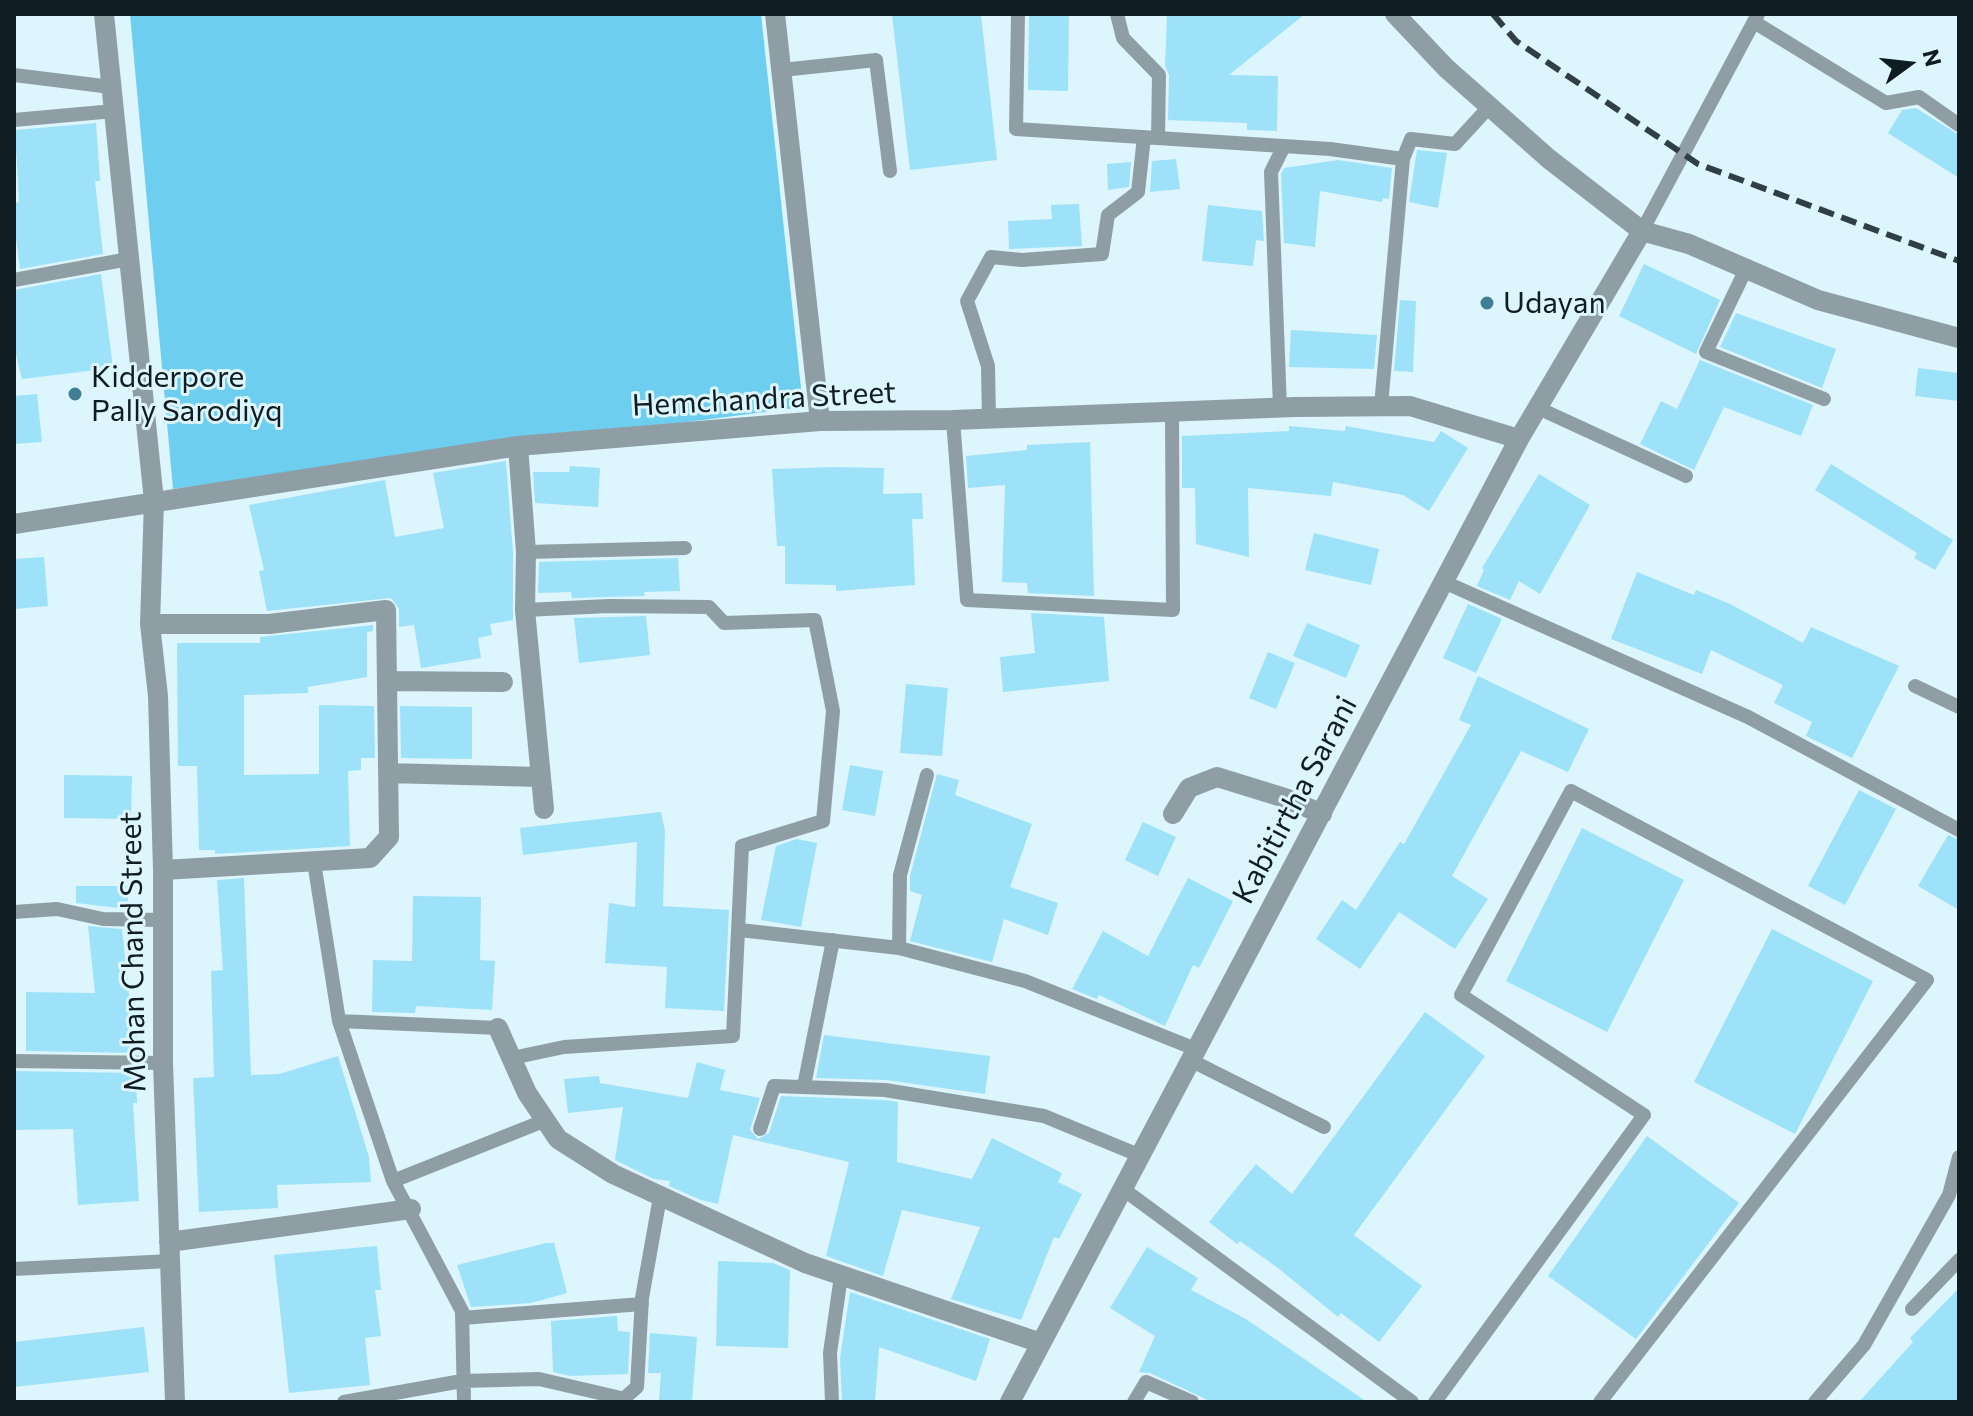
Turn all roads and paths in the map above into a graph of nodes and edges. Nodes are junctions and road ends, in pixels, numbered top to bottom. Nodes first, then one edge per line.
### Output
1 (104, 14) edge
2 (775, 14) edge
3 (1018, 14) edge
4 (1117, 14) edge
5 (1395, 14) edge
6 (1756, 18) edge
7 (782, 70) junction
8 (14, 75) edge
9 (111, 87) junction
10 (1490, 106) junction
11 (114, 111) junction
12 (14, 120) edge
13 (1959, 125) edge
14 (1151, 138) junction
15 (1284, 146) junction
16 (1403, 159) junction
17 (890, 171) dead end
18 (1642, 231) junction
19 (129, 259) junction
20 (1746, 269) junction
21 (14, 280) edge
22 (1959, 338) edge
23 (1824, 399) dead end
24 (1381, 406) junction
25 (1280, 408) junction
26 (1538, 408) junction
27 (1172, 412) junction
28 (989, 419) junction
29 (953, 420) junction
30 (820, 421) junction
31 (1519, 439) junction
32 (518, 446) junction
33 (1686, 476) dead end
34 (154, 501) junction
35 (14, 524) edge
36 (685, 548) dead end
37 (526, 552) junction
38 (1444, 582) junction
39 (525, 610) junction
40 (150, 624) junction
41 (387, 681) junction
42 (503, 682) dead end
43 (1915, 686) dead end
44 (1959, 707) edge
45 (388, 773) junction
46 (927, 775) dead end
47 (540, 777) junction
48 (544, 809) dead end
49 (1173, 814) dead end
50 (1322, 814) junction
51 (1959, 830) edge
52 (314, 862) junction
53 (163, 870) junction
54 (14, 912) edge
55 (162, 920) junction
56 (740, 930) junction
57 (833, 940) junction
58 (899, 948) junction
59 (339, 1021) junction
60 (498, 1028) joint
61 (1195, 1055) junction
62 (512, 1058) junction
63 (14, 1061) edge
64 (163, 1063) junction
65 (804, 1086) junction
66 (546, 1120) junction
67 (1324, 1127) dead end
68 (760, 1129) dead end
69 (1141, 1156) junction
70 (1959, 1157) edge
71 (393, 1181) junction
72 (1123, 1189) junction
73 (660, 1197) junction
74 (411, 1209) junction
75 (170, 1252) junction
76 (1959, 1260) edge
77 (14, 1269) edge
78 (841, 1276) junction
79 (642, 1304) junction
80 (1912, 1309) dead end
81 (462, 1318) junction
82 (1041, 1343) junction
83 (462, 1381) junction
84 (620, 1400) edge
85 (175, 1402) edge
86 (344, 1402) edge
87 (464, 1402) edge
88 (832, 1402) edge
89 (1010, 1402) edge
90 (1134, 1402) edge
91 (1192, 1402) edge
92 (1412, 1402) edge
93 (1435, 1402) edge
94 (1600, 1402) edge
95 (1815, 1402) edge

1 - 9 street, Mohan Chand Street
2 - 7 street
3 - 14 lane
4 - 14 lane
5 - 10 street
6 - 13 lane
6 - 18 lane
7 - 17 lane
7 - 30 street
8 - 9 lane
9 - 11 street, Mohan Chand Street
10 - 16 lane
10 - 18 street
11 - 12 lane
11 - 19 street, Mohan Chand Street
14 - 15 lane
14 - 28 lane
15 - 16 lane
15 - 25 lane
16 - 24 lane
18 - 20 street
18 - 26 street, Kabitirtha Sarani
19 - 21 lane
19 - 34 street, Mohan Chand Street
20 - 22 street
20 - 23 lane
24 - 25 street, Hemchandra Street
24 - 31 street, Hemchandra Street
25 - 27 street, Hemchandra Street
26 - 31 street, Kabitirtha Sarani
26 - 33 lane
27 - 28 street, Hemchandra Street
27 - 29 lane
28 - 29 street, Hemchandra Street
29 - 30 street, Hemchandra Street
30 - 32 street, Hemchandra Street
31 - 38 street, Kabitirtha Sarani
32 - 34 street, Hemchandra Street
32 - 37 street
34 - 35 street, Hemchandra Street
34 - 40 street, Mohan Chand Street
36 - 37 lane
37 - 39 street
38 - 50 street, Kabitirtha Sarani
38 - 51 lane
39 - 47 street
39 - 56 lane
40 - 41 street
40 - 53 street, Mohan Chand Street
41 - 42 street
41 - 45 street
43 - 44 lane
45 - 47 street
45 - 52 street
46 - 58 lane
47 - 48 street
49 - 50 street
50 - 61 street, Kabitirtha Sarani
52 - 53 street
52 - 59 lane
53 - 55 street, Mohan Chand Street
54 - 55 lane
55 - 64 street, Mohan Chand Street
56 - 57 lane
56 - 62 lane
57 - 58 lane
57 - 65 lane
58 - 61 lane
59 - 60 lane
59 - 71 lane
60 - 62 street
61 - 67 lane
61 - 69 street, Kabitirtha Sarani
62 - 66 street
63 - 64 lane
64 - 75 street, Mohan Chand Street
65 - 68 lane
65 - 69 lane
66 - 71 lane
66 - 73 street
69 - 72 street, Kabitirtha Sarani
70 - 95 lane
71 - 74 lane
72 - 82 street, Kabitirtha Sarani
72 - 92 lane
73 - 78 street
73 - 79 lane
74 - 75 street
74 - 81 lane
75 - 77 lane
75 - 85 street, Mohan Chand Street
76 - 80 lane
78 - 82 street
78 - 88 lane
79 - 81 lane
79 - 84 lane
81 - 83 lane
82 - 89 street, Kabitirtha Sarani
83 - 84 lane
83 - 86 lane
83 - 87 lane
90 - 91 lane
93 - 94 lane

